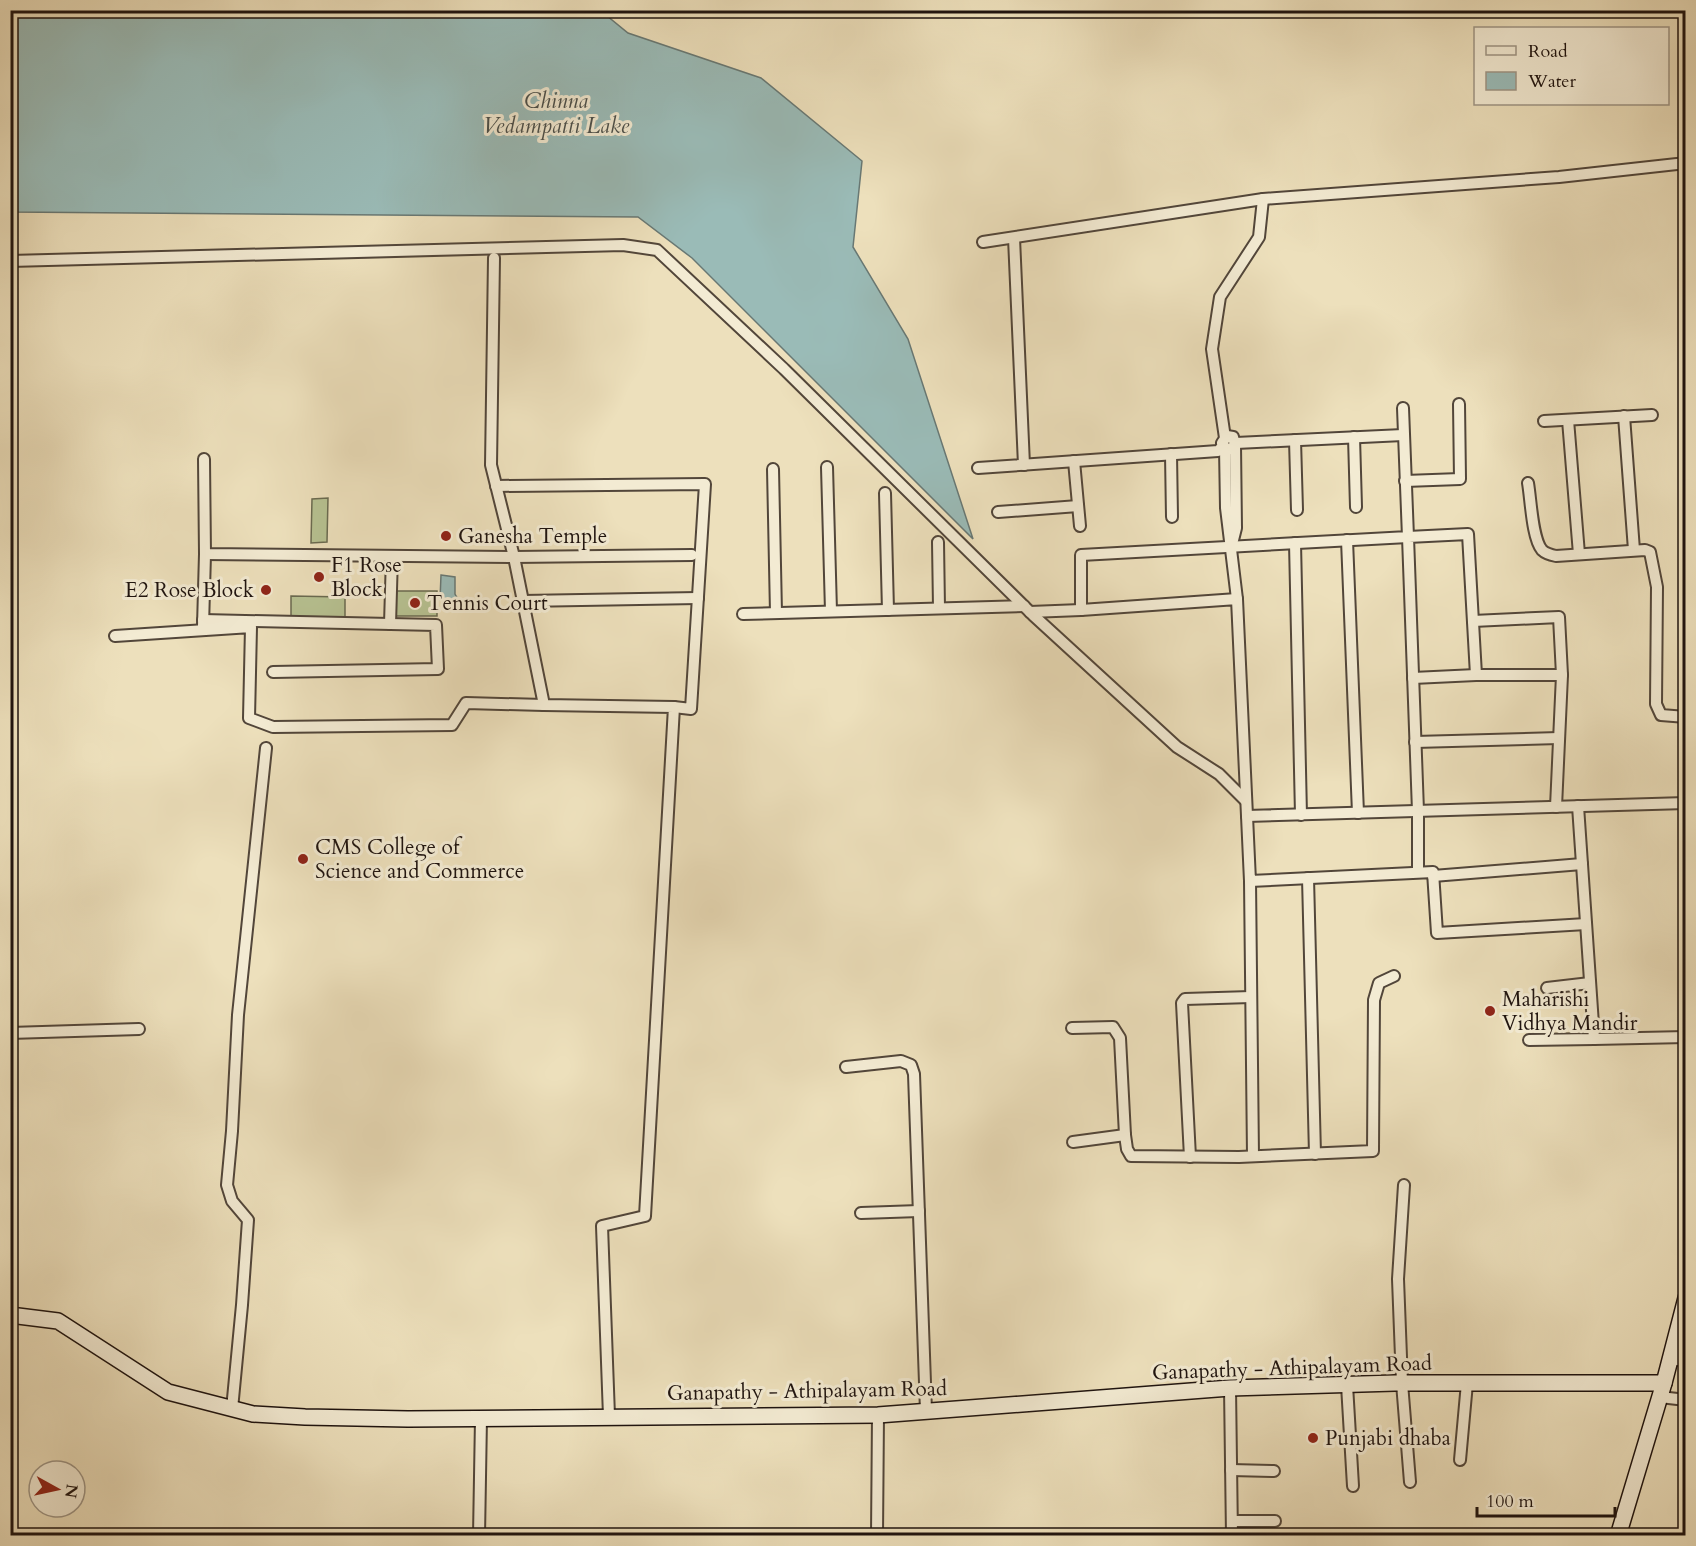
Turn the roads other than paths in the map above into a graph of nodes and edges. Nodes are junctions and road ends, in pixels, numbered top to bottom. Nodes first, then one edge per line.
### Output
1 (1686, 163) edge
2 (1263, 199) junction
3 (1014, 238) junction
4 (983, 243) dead end
5 (494, 258) dead end
6 (10, 261) edge
7 (1459, 404) dead end
8 (1403, 408) dead end
9 (1652, 414) dead end
10 (1624, 416) junction
11 (1568, 420) junction
12 (1544, 421) dead end
13 (1402, 435) junction
14 (1354, 437) junction
15 (1295, 440) junction
16 (1229, 444) junction
17 (1171, 454) junction
18 (204, 459) dead end
19 (1074, 461) junction
20 (1024, 465) junction
21 (827, 467) dead end
22 (978, 468) dead end
23 (773, 469) dead end
24 (1405, 482) junction
25 (1528, 483) dead end
26 (496, 486) junction
27 (885, 494) dead end
28 (1078, 506) junction
29 (1356, 507) dead end
30 (1297, 510) dead end
31 (998, 512) dead end
32 (1172, 518) dead end
33 (1080, 526) dead end
34 (1408, 537) junction
35 (1347, 540) junction
36 (938, 542) dead end
37 (1295, 543) junction
38 (1231, 547) junction
39 (1634, 550) junction
40 (205, 554) junction
41 (1579, 554) junction
42 (692, 555) dead end
43 (392, 556) junction
44 (514, 557) junction
45 (698, 598) junction
46 (1238, 599) junction
47 (523, 601) junction
48 (939, 608) junction
49 (1027, 609) junction
50 (888, 610) junction
51 (1081, 610) junction
52 (831, 611) junction
53 (776, 613) junction
54 (743, 614) dead end
55 (1473, 621) junction
56 (390, 624) junction
57 (203, 625) junction
58 (115, 636) dead end
59 (273, 672) dead end
60 (1476, 675) junction
61 (1562, 675) junction
62 (1413, 678) junction
63 (544, 705) junction
64 (674, 708) junction
65 (1686, 717) edge
66 (1559, 738) junction
67 (1415, 742) junction
68 (266, 748) dead end
69 (1246, 801) junction
70 (1686, 803) edge
71 (1578, 806) junction
72 (1556, 807) junction
73 (1418, 811) junction
74 (1358, 813) junction
75 (1302, 815) junction
76 (1247, 816) junction
77 (1582, 864) junction
78 (1418, 872) junction
79 (1433, 876) junction
80 (1308, 878) junction
81 (1250, 880) junction
82 (1587, 924) junction
83 (1394, 976) dead end
84 (1590, 983) junction
85 (1547, 988) dead end
86 (1251, 997) junction
87 (1072, 1028) dead end
88 (139, 1029) dead end
89 (10, 1032) edge
90 (1686, 1037) edge
91 (1594, 1039) junction
92 (1529, 1040) dead end
93 (846, 1067) dead end
94 (1125, 1136) junction
95 (1073, 1142) dead end
96 (1315, 1154) junction
97 (1253, 1156) junction
98 (1190, 1157) junction
99 (1404, 1185) dead end
100 (919, 1211) junction
101 (861, 1214) dead end
102 (1684, 1308) edge
103 (10, 1316) edge
104 (1678, 1360) edge
105 (1402, 1383) junction
106 (1467, 1383) junction
107 (1347, 1385) junction
108 (1230, 1388) junction
109 (1662, 1390) junction
110 (1686, 1400) edge
111 (232, 1409) junction
112 (926, 1411) junction
113 (878, 1415) junction
114 (609, 1416) junction
115 (481, 1418) junction
116 (1460, 1460) dead end
117 (1232, 1470) junction
118 (1274, 1471) dead end
119 (1410, 1482) dead end
120 (1353, 1486) dead end
121 (1232, 1521) junction
122 (1275, 1521) dead end
123 (479, 1536) edge
124 (877, 1536) edge
125 (1232, 1536) edge
126 (1618, 1536) edge

1 - 2 street
2 - 3 street
2 - 16 street
3 - 4 street
3 - 20 street
5 - 26 street
6 - 49 street
7 - 24 street
8 - 13 street
9 - 10 street
10 - 11 street
10 - 39 street
11 - 12 street
11 - 41 street
13 - 14 street
13 - 24 street
14 - 15 street
14 - 29 street
15 - 16 street
15 - 30 street
16 - 17 street
16 - 38 street
17 - 19 street
17 - 32 street
18 - 40 street
19 - 20 street
19 - 28 street
20 - 22 street
21 - 52 street
23 - 53 street
24 - 34 street
25 - 41 street
26 - 44 street
26 - 45 street
27 - 50 street
28 - 31 street
28 - 33 street
34 - 35 street
34 - 55 street
34 - 62 street
35 - 37 street
35 - 74 street
36 - 48 street
37 - 38 street
37 - 75 street
38 - 46 street
38 - 51 street
39 - 41 street
39 - 65 street
40 - 43 street
40 - 57 street
42 - 44 street
43 - 44 street
43 - 56 street
44 - 47 street
45 - 47 street
45 - 64 street
46 - 51 street
46 - 69 street
47 - 63 street
48 - 49 street
48 - 50 street
49 - 51 street
49 - 69 street
50 - 52 street
52 - 53 street
53 - 54 street
55 - 60 street
55 - 61 street
56 - 57 street
56 - 59 street
57 - 58 street
57 - 63 street
60 - 61 street
60 - 62 street
61 - 66 street
62 - 67 street
63 - 64 street
64 - 114 street
66 - 67 street
66 - 72 street
67 - 73 street
68 - 111 street
69 - 76 street
70 - 71 street
71 - 72 street
71 - 77 street
72 - 73 street
73 - 74 street
73 - 78 street
74 - 75 street
75 - 76 street
76 - 81 street
77 - 79 street
77 - 82 street
78 - 79 street
78 - 80 street
79 - 82 street
80 - 81 street
80 - 96 street
81 - 86 street
82 - 84 street
83 - 96 street
84 - 85 street
84 - 91 street
86 - 97 street
86 - 98 street
87 - 94 street
88 - 89 street
90 - 91 street
91 - 92 street
93 - 100 street
94 - 95 street
94 - 98 street
96 - 97 street
97 - 98 street
99 - 105 street
100 - 101 street
100 - 112 street
102 - 104 main road
103 - 111 main road, Ganapathy - Athipalayam Road
104 - 109 main road
105 - 106 main road, Ganapathy - Athipalayam Road
105 - 107 main road, Ganapathy - Athipalayam Road
105 - 119 street
106 - 109 main road, Ganapathy - Athipalayam Road
106 - 116 street
107 - 108 main road, Ganapathy - Athipalayam Road
107 - 120 street
108 - 112 main road, Ganapathy - Athipalayam Road
108 - 117 street
109 - 110 street
109 - 126 main road
111 - 115 main road, Ganapathy - Athipalayam Road
112 - 113 main road, Ganapathy - Athipalayam Road
113 - 114 main road, Ganapathy - Athipalayam Road
113 - 124 street
114 - 115 main road, Ganapathy - Athipalayam Road
115 - 123 street
117 - 118 street
117 - 121 street
121 - 122 street
121 - 125 street

